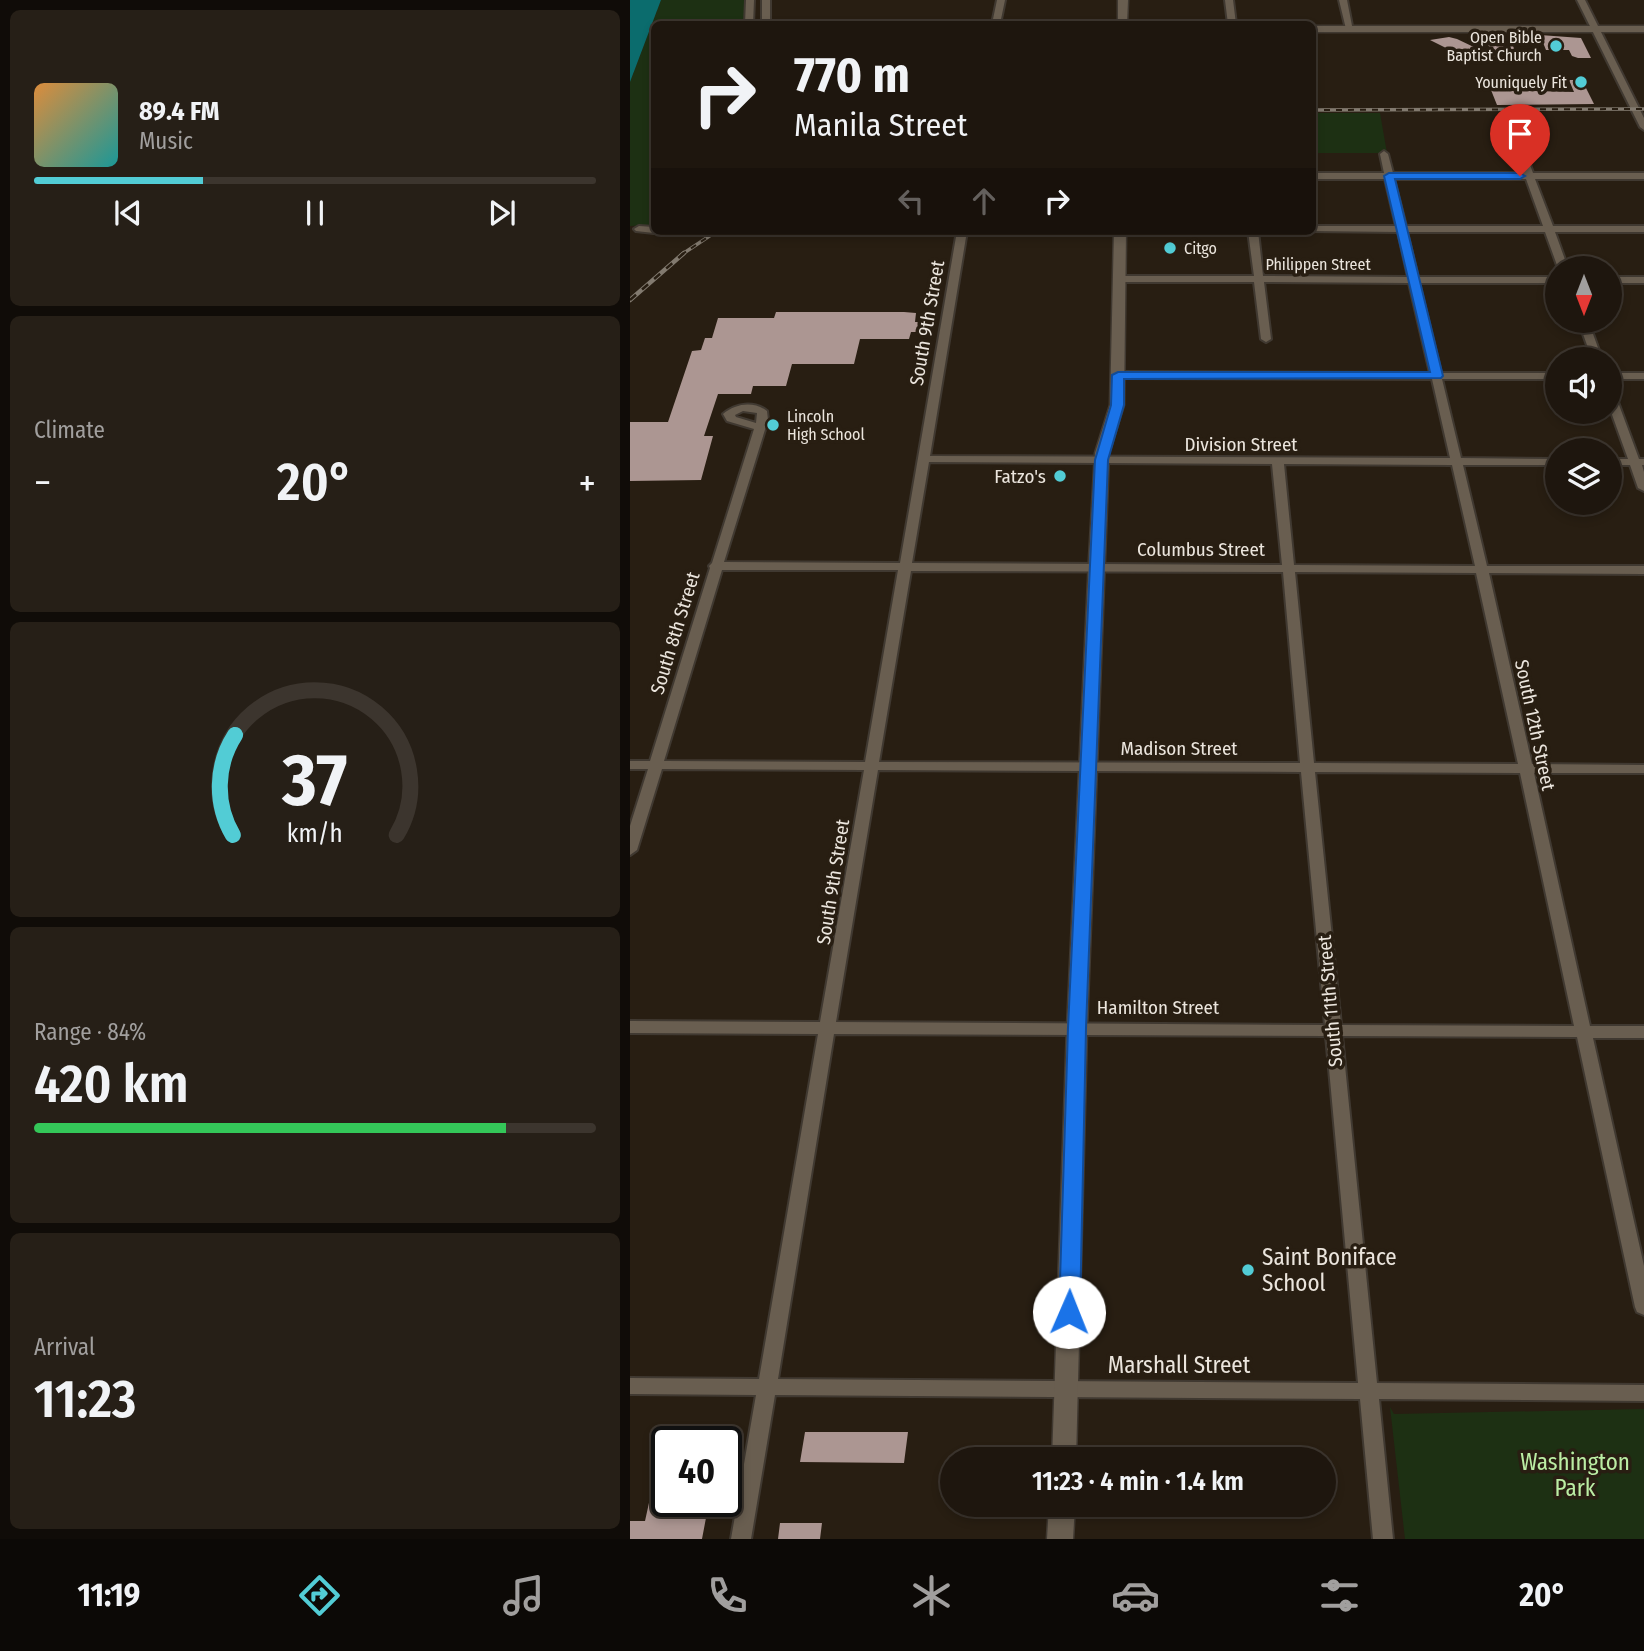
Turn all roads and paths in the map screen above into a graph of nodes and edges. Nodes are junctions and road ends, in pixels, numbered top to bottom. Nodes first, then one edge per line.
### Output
1 (750, 0) edge
2 (766, 0) edge
3 (1001, 0) edge
4 (1123, 0) edge
5 (1229, 0) edge
6 (1343, 0) edge
7 (1581, 0) edge
8 (749, 21) edge
9 (766, 21) edge
10 (997, 21) edge
11 (1122, 21) edge
12 (1232, 21) edge
13 (1316, 29) edge
14 (1350, 29) junction
15 (1596, 29) junction
16 (1644, 29) edge
17 (1644, 127) edge
18 (1384, 154) dead end
19 (1522, 155) dead end
20 (1316, 176) edge
21 (1389, 176) junction
22 (1530, 176) junction
23 (1644, 176) edge
24 (639, 229) dead end
25 (1316, 229) edge
26 (1402, 229) junction
27 (1549, 229) junction
28 (1644, 229) edge
29 (651, 230) edge
30 (961, 235) edge
31 (1121, 235) edge
32 (1254, 235) edge
33 (1559, 256) edge
34 (1119, 279) junction
35 (1260, 279) junction
36 (1413, 280) junction
37 (1545, 280) edge
38 (1622, 280) edge
39 (1644, 280) edge
40 (1266, 339) dead end
41 (1118, 375) junction
42 (1437, 376) junction
43 (1545, 376) edge
44 (1622, 376) edge
45 (1644, 376) edge
46 (1622, 422) edge
47 (757, 427) dead end
48 (925, 459) junction
49 (1102, 460) junction
50 (1457, 461) junction
51 (1278, 462) junction
52 (1545, 462) edge
53 (1639, 462) edge
54 (1644, 488) edge
55 (715, 566) junction
56 (906, 567) junction
57 (1097, 568) junction
58 (1288, 568) junction
59 (1482, 570) junction
60 (1644, 570) edge
61 (630, 765) edge
62 (655, 765) junction
63 (872, 765) junction
64 (1089, 766) junction
65 (1307, 768) junction
66 (1525, 769) junction
67 (1644, 769) edge
68 (630, 850) edge
69 (630, 1027) edge
70 (828, 1027) junction
71 (1077, 1028) junction
72 (1332, 1029) junction
73 (1585, 1031) junction
74 (1644, 1032) edge
75 (1644, 1307) edge
76 (630, 1386) edge
77 (767, 1387) junction
78 (1067, 1389) junction
79 (1367, 1391) junction
80 (1644, 1393) edge
81 (1065, 1447) edge
82 (1061, 1517) edge
83 (741, 1539) edge
84 (1060, 1539) edge
85 (1382, 1539) edge

1 - 8 street
2 - 9 street
3 - 10 street
4 - 11 street
5 - 12 street
6 - 14 street
7 - 15 street
13 - 14 street
14 - 15 street
15 - 16 street
15 - 17 street
18 - 21 street, South 12th Street
19 - 22 street
20 - 21 street
21 - 22 street
21 - 26 street, South 12th Street
22 - 23 street
22 - 27 street
24 - 29 street
25 - 26 street
26 - 27 street
26 - 36 street, South 12th Street
27 - 28 street
27 - 33 street
30 - 48 street, South 9th Street
31 - 34 street
32 - 35 street
34 - 35 street, Philippen Street
34 - 41 street
35 - 36 street, Philippen Street
35 - 40 street
36 - 37 street, Philippen Street
36 - 42 street, South 12th Street
38 - 39 street
41 - 42 street
41 - 49 street
42 - 43 street
42 - 50 street, South 12th Street
44 - 45 street
46 - 53 street
47 - 55 street, South 8th Street
48 - 49 street, Division Street
48 - 56 street, South 9th Street
49 - 51 street, Division Street
49 - 57 street
50 - 51 street, Division Street
50 - 52 street, Division Street
50 - 59 street, South 12th Street
51 - 58 street, South 11th Street
53 - 54 street
55 - 56 street, Columbus Street
55 - 62 street, South 8th Street
56 - 57 street, Columbus Street
56 - 63 street, South 9th Street
57 - 58 street, Columbus Street
57 - 64 street
58 - 59 street, Columbus Street
58 - 65 street, South 11th Street
59 - 60 street, Columbus Street
59 - 66 street, South 12th Street
61 - 62 street, Madison Street
62 - 63 street, Madison Street
62 - 68 street, South 8th Street
63 - 64 street, Madison Street
63 - 70 street, South 9th Street
64 - 65 street, Madison Street
64 - 71 street
65 - 66 street, Madison Street
65 - 72 street, South 11th Street
66 - 67 street, Madison Street
66 - 73 street, South 12th Street
69 - 70 street, Hamilton Street
70 - 71 street, Hamilton Street
70 - 77 street, South 9th Street
71 - 72 street, Hamilton Street
71 - 78 street
72 - 73 street, Hamilton Street
72 - 79 street, South 11th Street
73 - 74 street, Hamilton Street
73 - 75 street, South 12th Street
76 - 77 street, Marshall Street
77 - 78 street, Marshall Street
77 - 83 street, South 9th Street
78 - 79 street, Marshall Street
78 - 81 street
79 - 80 street, Marshall Street
79 - 85 street, South 11th Street
82 - 84 street

